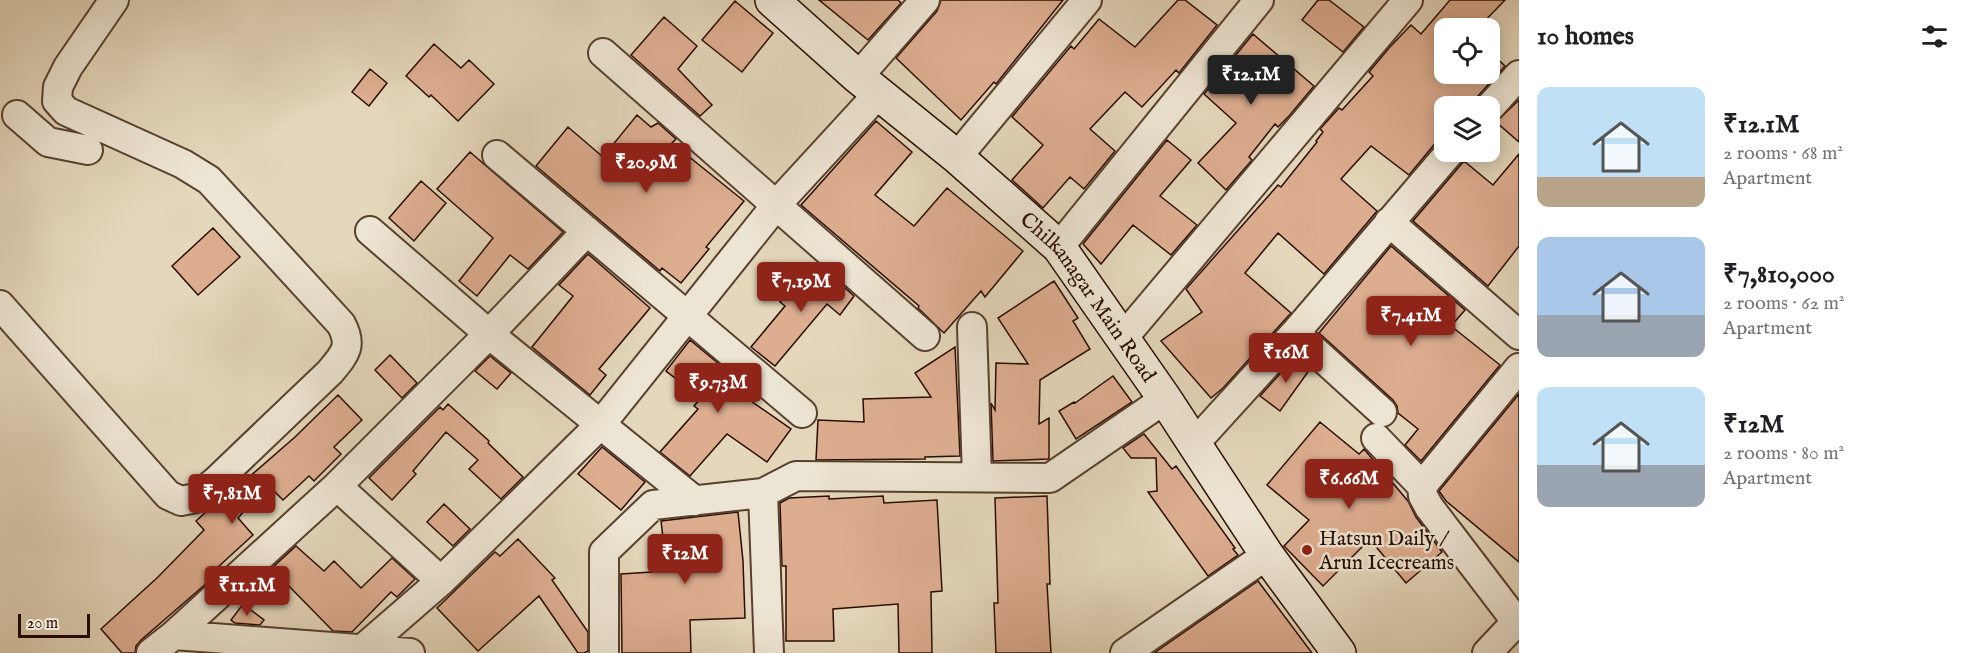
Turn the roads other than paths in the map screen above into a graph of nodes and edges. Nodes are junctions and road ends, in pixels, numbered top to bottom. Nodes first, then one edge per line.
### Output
1 (114, 0) edge
2 (772, 0) edge
3 (925, 0) edge
4 (1087, 0) edge
5 (1259, 0) edge
6 (1408, 0) edge
7 (603, 53) dead end
8 (1519, 75) edge
9 (868, 85) junction
10 (1500, 96) edge
11 (57, 101) junction
12 (9, 115) edge
13 (88, 150) dead end
14 (497, 155) dead end
15 (957, 157) junction
16 (1441, 162) edge
17 (777, 204) junction
18 (1389, 222) junction
19 (370, 231) dead end
20 (587, 231) junction
21 (1059, 247) junction
22 (0, 305) edge
23 (686, 315) junction
24 (972, 327) dead end
25 (1295, 333) junction
26 (489, 334) junction
27 (1519, 335) edge
28 (925, 336) dead end
29 (1123, 338) junction
30 (1519, 368) edge
31 (1166, 399) junction
32 (802, 413) dead end
33 (601, 424) junction
34 (1194, 444) junction
35 (977, 477) junction
36 (337, 486) junction
37 (1422, 486) junction
38 (763, 493) junction
39 (695, 501) junction
40 (1267, 555) junction
41 (441, 581) junction
42 (1518, 622) edge
43 (174, 635) junction
44 (361, 650) edge
45 (151, 653) edge
46 (410, 653) edge
47 (604, 653) edge
48 (769, 653) edge
49 (1125, 653) edge
50 (1339, 653) edge
51 (1487, 653) edge

1 - 11 street
2 - 9 main road, Chilkanagar Main Road
3 - 9 street
4 - 15 street
5 - 21 street
6 - 29 street
7 - 17 street
8 - 10 street
9 - 15 main road, Chilkanagar Main Road
9 - 17 street
11 - 12 street
11 - 22 street
12 - 13 street
14 - 20 street
15 - 21 main road, Chilkanagar Main Road
16 - 18 street
17 - 23 street
17 - 28 street
18 - 25 street
18 - 27 street
19 - 26 street
20 - 23 street
20 - 26 street
21 - 29 main road, Chilkanagar Main Road
23 - 32 street
23 - 33 street
24 - 35 street
25 - 34 street
25 - 37 street
26 - 33 street
26 - 36 street
29 - 31 main road, Chilkanagar Main Road
30 - 37 street
31 - 34 main road, Chilkanagar Main Road
31 - 35 street
33 - 39 street
33 - 41 street
34 - 40 main road, Chilkanagar Main Road
35 - 38 street
36 - 41 street
36 - 43 street
37 - 42 street
38 - 39 street
38 - 48 street
39 - 47 street
40 - 49 street
40 - 50 main road, Chilkanagar Main Road
41 - 44 street
42 - 51 street
43 - 44 street
43 - 45 street
44 - 46 street

